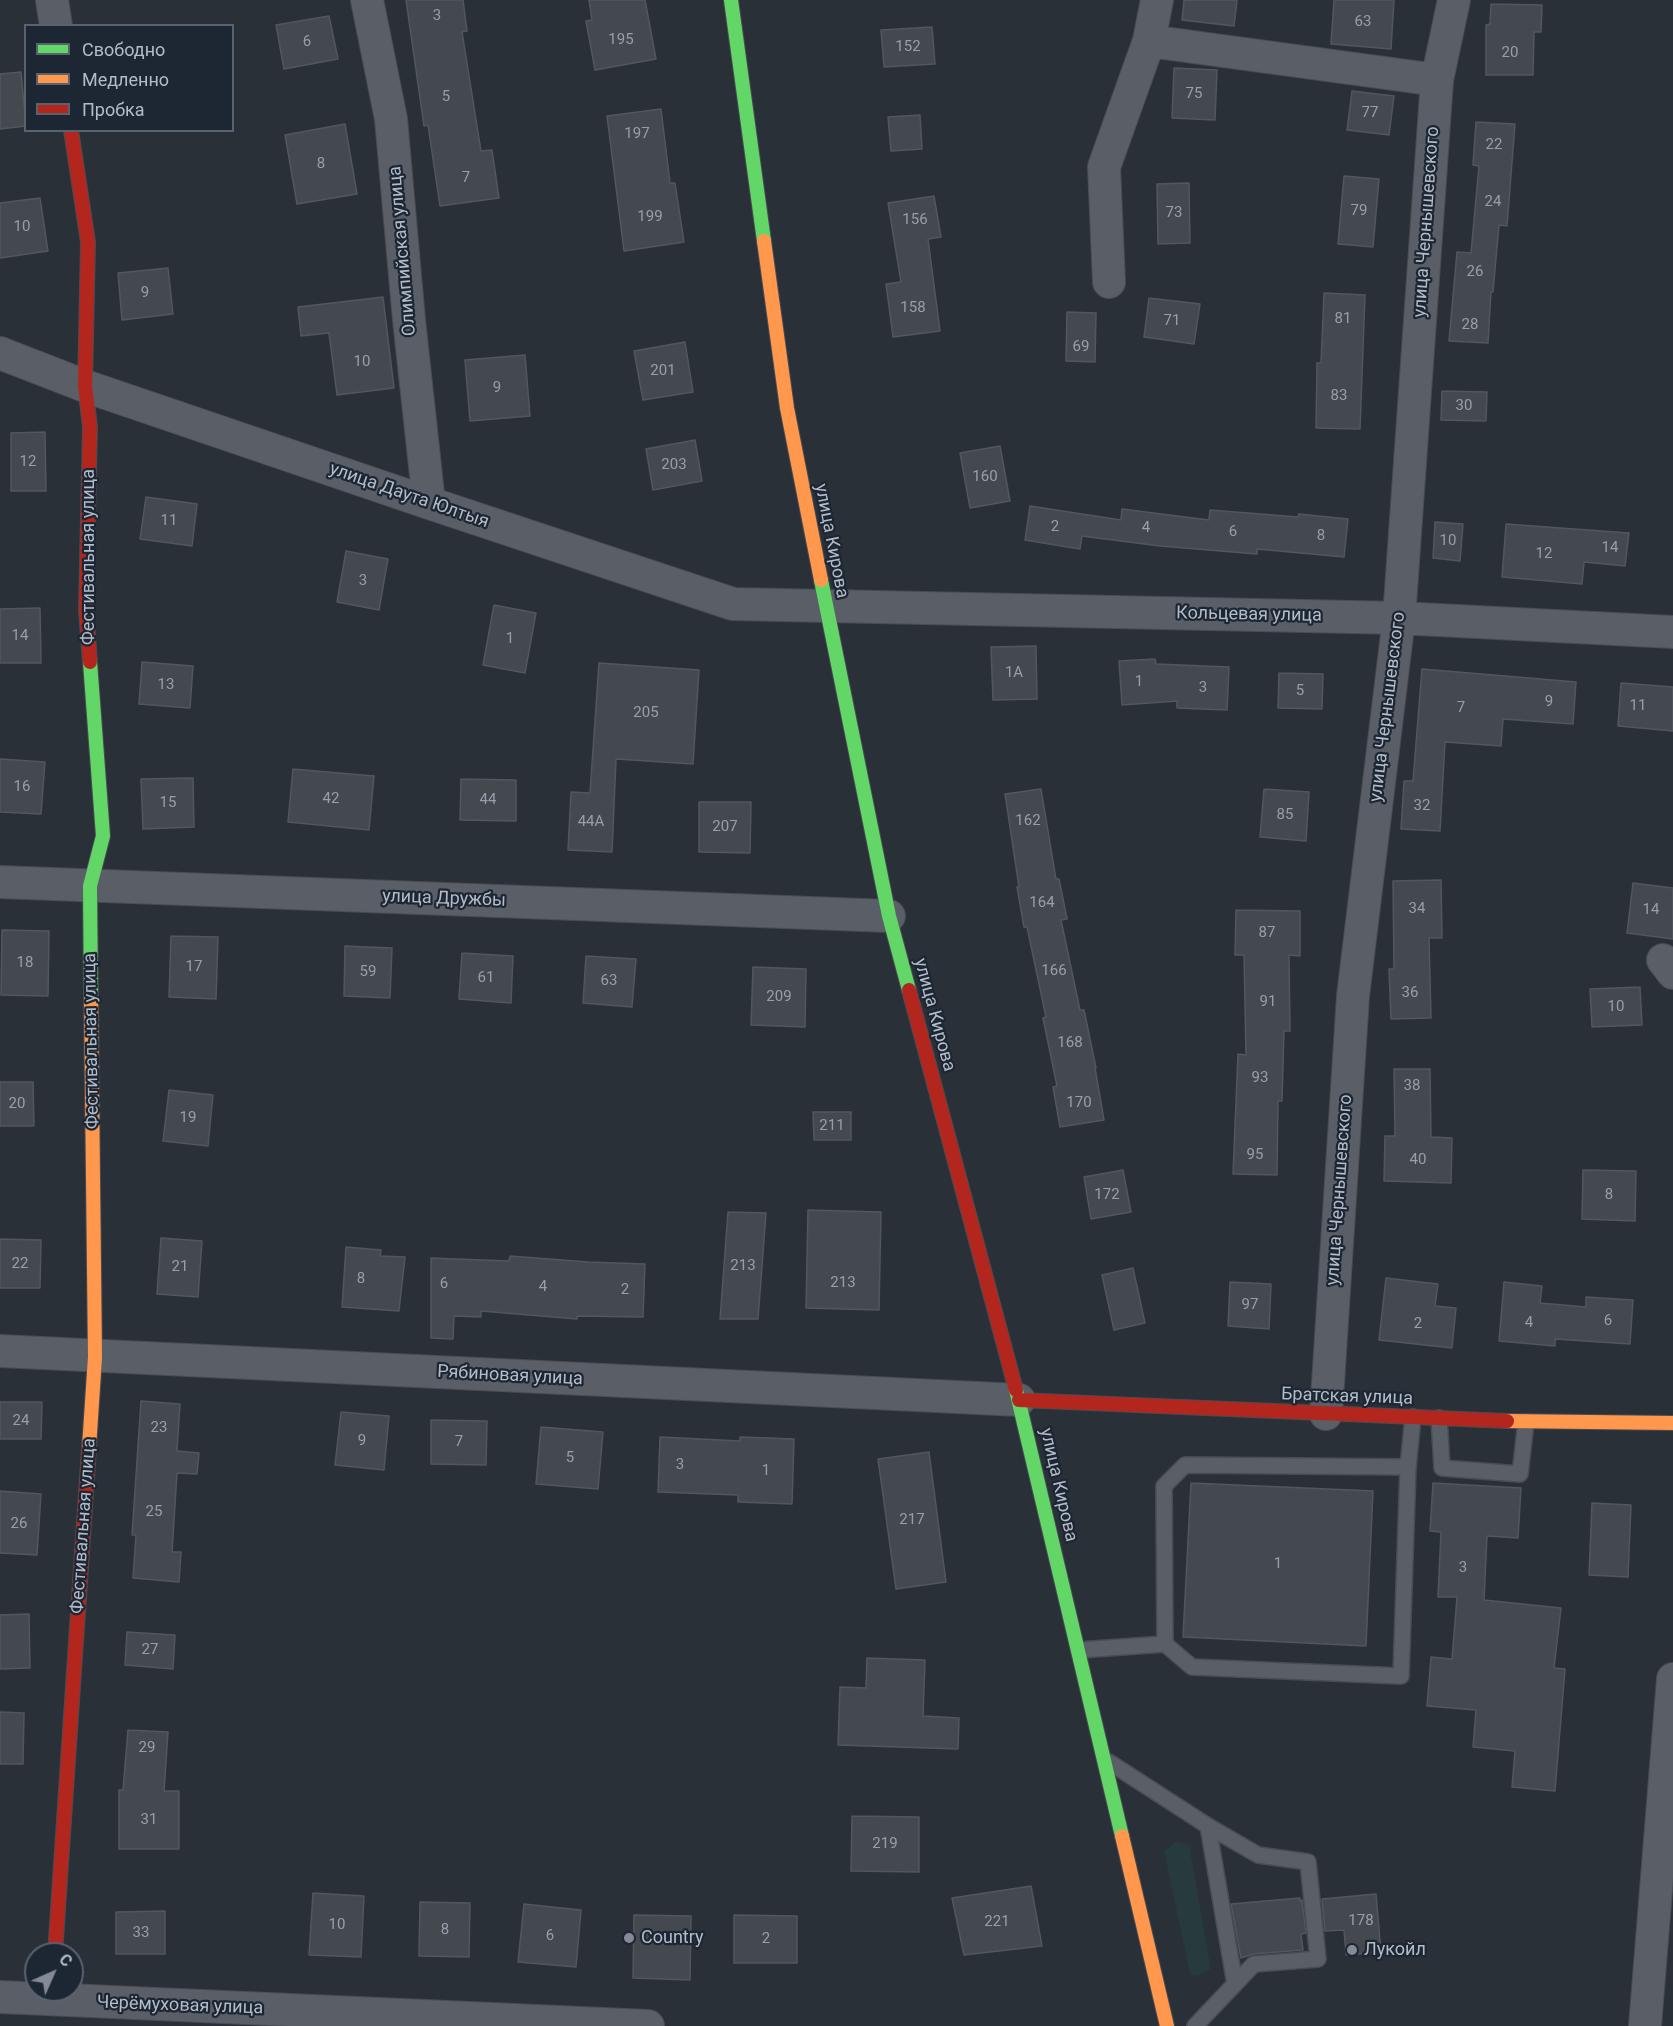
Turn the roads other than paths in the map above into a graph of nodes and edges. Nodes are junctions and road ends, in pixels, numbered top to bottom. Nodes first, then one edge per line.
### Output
1 (52, 0) edge
2 (367, 0) edge
3 (731, 0) edge
4 (1157, 0) edge
5 (1454, 0) edge
6 (56, 24) edge
7 (1149, 41) junction
8 (1437, 80) junction
9 (71, 132) edge
10 (1109, 282) dead end
11 (0, 353) edge
12 (85, 386) junction
13 (429, 503) junction
14 (825, 606) junction
15 (1399, 618) junction
16 (1673, 632) edge
17 (0, 882) edge
18 (90, 886) junction
19 (889, 916) junction
20 (0, 1351) edge
21 (95, 1357) junction
22 (1019, 1400) junction
23 (1326, 1414) junction
24 (1413, 1417) junction
25 (1439, 1418) junction
26 (1526, 1422) junction
27 (1673, 1423) edge
28 (1408, 1467) junction
29 (1165, 1644) junction
30 (1079, 1650) junction
31 (1673, 1678) edge
32 (1105, 1760) junction
33 (1208, 1826) junction
34 (56, 1942) edge
35 (1235, 1984) junction
36 (24, 1996) edge
37 (0, 1997) edge
38 (84, 1997) edge
39 (648, 2026) edge
40 (1167, 2026) edge
41 (1195, 2026) edge
42 (1645, 2026) edge

1 - 6 street
2 - 13 street, Олимпийская улица
3 - 14 main road, улица Кирова
4 - 7 street
5 - 8 street, улица Чернышевского
7 - 8 street
7 - 10 street
8 - 15 street, улица Чернышевского
9 - 12 main road, Фестивальная улица
11 - 12 street, улица Даута Юлтыя
12 - 13 street, улица Даута Юлтыя
12 - 18 main road, Фестивальная улица
13 - 14 street, улица Даута Юлтыя
14 - 15 street, Кольцевая улица
14 - 19 main road, улица Кирова
15 - 16 street, Кольцевая улица
15 - 23 street, улица Чернышевского
17 - 18 street, улица Дружбы
18 - 19 street, улица Дружбы
18 - 21 main road, Фестивальная улица
19 - 22 main road, улица Кирова
20 - 21 street, Рябиновая улица
21 - 22 street, Рябиновая улица
21 - 34 main road, Фестивальная улица
22 - 23 main road, Братская улица
22 - 30 main road, улица Кирова
23 - 24 main road, Братская улица
24 - 25 main road, Братская улица
24 - 28 lane
25 - 26 main road, Братская улица
25 - 26 lane
26 - 27 main road, Братская улица
28 - 29 lane
28 - 29 lane
29 - 30 lane
30 - 32 main road, улица Кирова
31 - 42 street
32 - 33 lane
32 - 40 main road, улица Кирова
33 - 35 lane
33 - 35 lane
35 - 41 lane
36 - 37 street, Черёмуховая улица
38 - 39 street, Черёмуховая улица

